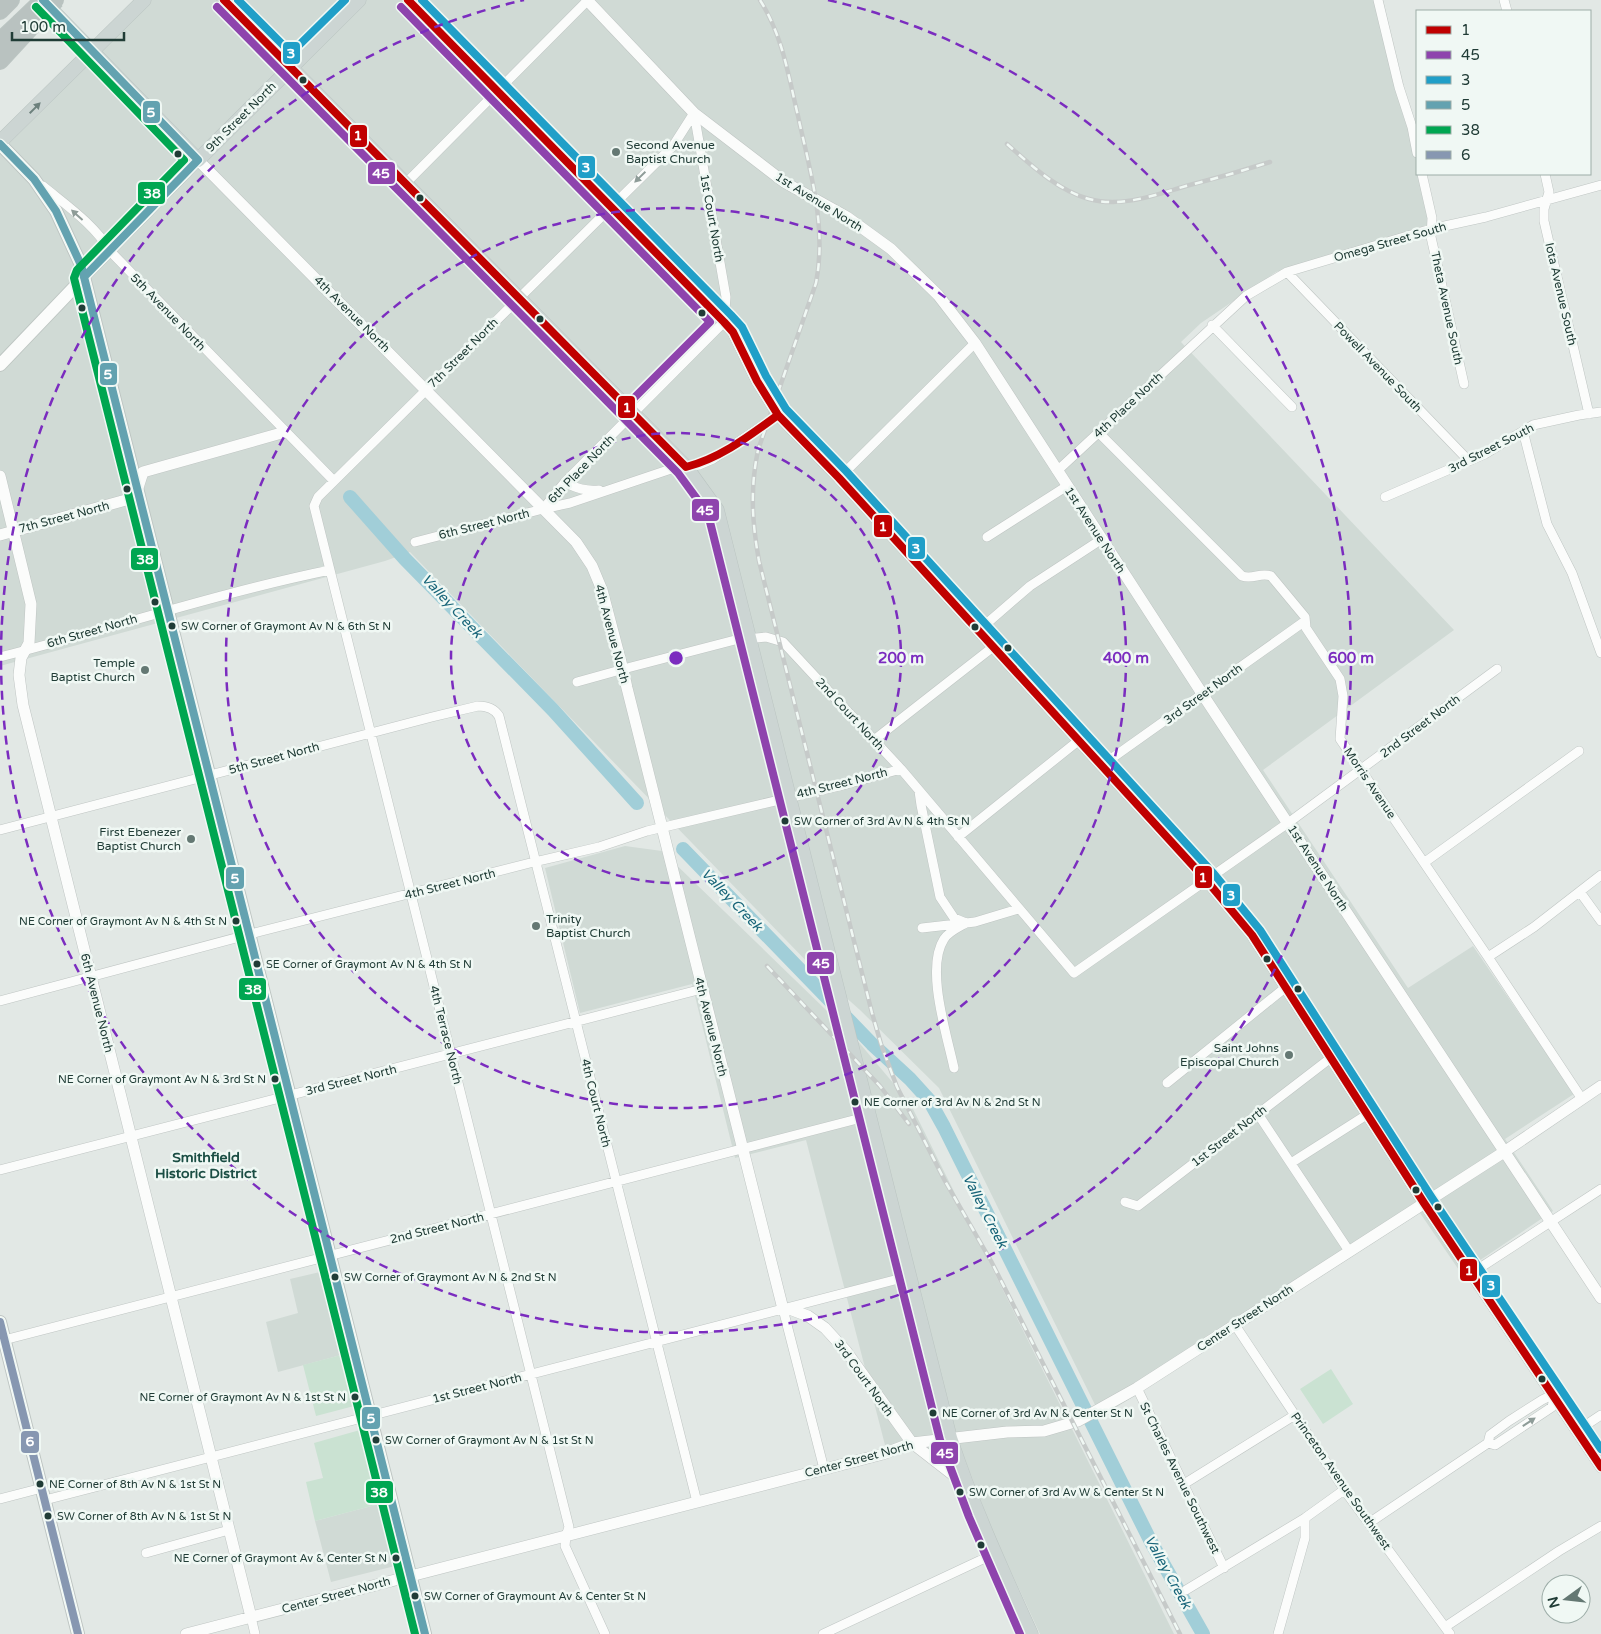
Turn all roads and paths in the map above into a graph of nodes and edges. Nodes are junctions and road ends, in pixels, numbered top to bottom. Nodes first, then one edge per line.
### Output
1 (43, 0) edge
2 (56, 0) edge
3 (144, 0) edge
4 (224, 0) edge
5 (359, 0) edge
6 (408, 0) edge
7 (587, 0) edge
8 (1378, 0) edge
9 (21, 29) junction
10 (0, 42) edge
11 (91, 51) junction
12 (0, 61) edge
13 (291, 67) junction
14 (497, 91) junction
15 (694, 113) junction
16 (0, 143) edge
17 (1416, 147) edge
18 (198, 160) junction
19 (1422, 175) edge
20 (1545, 175) edge
21 (34, 179) junction
22 (406, 183) junction
23 (1601, 185) edge
24 (1548, 199) junction
25 (611, 207) junction
26 (1431, 229) junction
27 (110, 251) junction
28 (1286, 272) junction
29 (84, 277) junction
30 (519, 298) junction
31 (724, 322) junction
32 (1212, 325) junction
33 (1199, 338) joint
34 (974, 343) junction
35 (0, 365) edge
36 (1464, 384) dead end
37 (426, 390) junction
38 (1292, 407) dead end
39 (1601, 412) edge
40 (633, 414) junction
41 (1589, 414) junction
42 (778, 415) junction
43 (1523, 431) junction
44 (285, 432) junction
45 (1099, 433) junction
46 (1469, 461) junction
47 (686, 467) junction
48 (1057, 471) junction
49 (0, 476) edge
50 (839, 478) junction
51 (334, 481) junction
52 (565, 482) junction
53 (1067, 486) junction
54 (138, 489) junction
55 (609, 489) junction
56 (1385, 497) dead end
57 (314, 506) joint
58 (543, 508) junction
59 (14, 531) junction
60 (0, 535) edge
61 (987, 537) dead end
62 (1102, 539) junction
63 (415, 542) dead end
64 (330, 570) junction
65 (168, 610) junction
66 (1305, 622) junction
67 (978, 631) junction
68 (749, 638) junction
69 (992, 647) junction
70 (25, 650) junction
71 (1601, 653) edge
72 (0, 657) edge
73 (1497, 669) dead end
74 (624, 670) junction
75 (577, 682) dead end
76 (1203, 695) junction
77 (491, 708) joint
78 (370, 732) junction
79 (874, 740) junction
80 (1078, 741) junction
81 (1579, 751) dead end
82 (1101, 766) junction
83 (900, 769) junction
84 (1361, 771) junction
85 (209, 775) junction
86 (920, 791) junction
87 (788, 797) junction
88 (51, 818) junction
89 (1288, 823) junction
90 (662, 828) junction
91 (0, 830) edge
92 (958, 837) junction
93 (536, 862) junction
94 (1425, 862) junction
95 (1601, 875) edge
96 (1207, 881) junction
97 (1580, 892) junction
98 (411, 894) junction
99 (1018, 909) junction
100 (1601, 921) edge
101 (966, 923) junction
102 (922, 928) dead end
103 (250, 935) junction
104 (1488, 957) junction
105 (1074, 973) joint
106 (90, 976) junction
107 (1286, 987) junction
108 (702, 989) junction
109 (0, 1001) edge
110 (576, 1022) junction
111 (451, 1054) junction
112 (1332, 1057) junction
113 (954, 1068) dead end
114 (1167, 1083) dead end
115 (1601, 1086) edge
116 (290, 1096) junction
117 (1582, 1099) junction
118 (1258, 1114) junction
119 (1368, 1114) junction
120 (869, 1116) junction
121 (131, 1137) junction
122 (742, 1149) junction
123 (1504, 1152) junction
124 (1291, 1164) junction
125 (0, 1170) edge
126 (616, 1181) junction
127 (1601, 1189) edge
128 (1125, 1202) dead end
129 (1424, 1203) junction
130 (491, 1214) junction
131 (1550, 1222) junction
132 (1349, 1251) junction
133 (330, 1255) junction
134 (1472, 1273) junction
135 (910, 1276) junction
136 (171, 1297) junction
137 (1601, 1298) edge
138 (783, 1309) junction
139 (0, 1322) edge
140 (1235, 1325) junction
141 (657, 1341) junction
142 (4, 1346) edge
143 (531, 1374) junction
144 (1137, 1388) junction
145 (1554, 1398) junction
146 (1295, 1414) junction
147 (370, 1415) junction
148 (1601, 1415) edge
149 (1577, 1431) junction
150 (950, 1438) junction
151 (912, 1443) junction
152 (210, 1457) junction
153 (1601, 1468) edge
154 (824, 1469) junction
155 (1184, 1484) junction
156 (966, 1485) junction
157 (1344, 1490) junction
158 (43, 1494) junction
159 (0, 1499) edge
160 (697, 1502) junction
161 (1305, 1518) junction
162 (1369, 1522) junction
163 (1601, 1526) edge
164 (229, 1530) junction
165 (566, 1536) junction
166 (991, 1548) junction
167 (146, 1553) dead end
168 (1224, 1568) junction
169 (410, 1576) junction
170 (1186, 1590) dead end
171 (251, 1617) junction
172 (1447, 1631) edge
173 (78, 1634) edge
174 (186, 1634) edge
175 (255, 1634) edge
176 (425, 1634) edge
177 (605, 1634) edge
178 (823, 1634) edge
179 (1031, 1634) edge
180 (1278, 1634) edge

1 - 9 highway, bridge
1 - 11 main road, 4th Avenue North
2 - 9 highway, bridge
3 - 11 main road
4 - 13 main road
5 - 13 main road, 9th Street North
6 - 14 street
7 - 14 street
7 - 15 street, 1st Avenue North
8 - 17 street
9 - 10 highway
9 - 12 highway
16 -> 11 main road
11 - 18 main road, 4th Avenue North
13 - 18 main road, 9th Street North
13 - 22 main road
14 - 22 street
14 - 25 street
15 -> 25 street, 7th Street North
15 - 31 street, 1st Court North
15 - 34 street, 1st Avenue North
16 - 21 main road, 5th Avenue North
18 - 27 street, 9th Street North
18 - 37 street, 4th Avenue North
19 - 26 street, Theta Avenue South
20 - 24 street, Iota Avenue South
27 -> 21 street, 5th Avenue North
21 - 29 main road
22 - 30 main road
23 - 24 street, Omega Street South
24 - 26 street, Omega Street South
24 - 41 street, Iota Avenue South
25 - 30 street, 7th Street North
25 - 31 street
26 - 28 street, Omega Street South
26 - 36 street, Theta Avenue South
27 - 29 street, 9th Street North
27 - 44 street, 5th Avenue North
28 - 32 street, Omega Street South
28 - 46 street, Powell Avenue South
29 - 35 main road, 9th Street North
29 - 54 main road
30 - 37 street, 7th Street North
30 - 40 main road
31 - 40 street, 6th Place North
31 - 42 street
32 - 33 street, Omega Street South
32 - 38 street
33 - 45 street, 4th Place North
34 - 48 street, 1st Avenue North
34 - 50 street
37 - 51 street, 7th Street North
37 - 58 street, 4th Avenue North
39 - 41 street, 3rd Street South
40 - 47 main road
40 - 52 street, 6th Place North
41 - 43 street, 3rd Street South
42 - 47 street, 6th Street North
42 - 50 street
43 - 46 street, 3rd Street South
43 - 71 street
44 - 51 street, 5th Avenue North
44 - 54 street, 7th Street North
45 - 48 street, 4th Place North
45 - 66 street, Morris Avenue
46 - 56 street, 3rd Street South
47 - 55 street, 6th Street North
47 - 68 main road
48 - 53 street, 1st Avenue North
49 - 59 street, 6th Avenue North
50 - 67 street
51 - 57 street, 7th Street North
52 - 55 street, 6th Street North
52 - 58 street, 6th Place North
53 - 61 street
53 - 62 street, 1st Avenue North
54 - 59 street, 7th Street North
54 - 65 main road
55 - 58 street, 6th Street North
57 - 64 street, 4th Terrace North
58 - 63 street, 6th Street North
58 - 74 street, 4th Avenue North
59 - 60 street, 7th Street North
59 - 70 street, 6th Avenue North
62 - 67 street
62 - 76 street, 1st Avenue North
64 - 65 street, 6th Street North
64 - 78 street, 4th Terrace North
65 - 70 street, 6th Street North
65 - 85 main road
66 - 76 street, 3rd Street North
66 - 84 street, Morris Avenue
67 - 69 street
68 - 74 street
68 - 79 street, 2nd Court North
68 - 87 main road
69 - 79 street
69 - 80 street
70 - 72 street, 6th Street North
70 - 88 street, 6th Avenue North
73 - 84 street, 2nd Street North
74 - 75 street
74 - 90 street, 4th Avenue North
76 - 82 street, 3rd Street North
76 - 89 street, 1st Avenue North
77 - 78 street, 5th Street North
77 - 93 street, 4th Court North
78 - 85 street, 5th Street North
78 - 98 street, 4th Terrace North
79 - 83 street, 2nd Court North
80 - 82 street
80 - 92 street
81 - 94 street
82 - 96 street
83 - 86 street, 2nd Court North
83 - 87 street, 4th Street North
84 - 89 street, 2nd Street North
84 - 94 street, Morris Avenue
85 - 88 street, 5th Street North
85 - 103 main road
86 - 92 street, 2nd Court North
86 - 101 street
87 - 90 street, 4th Street North
87 - 120 main road
88 - 91 street, 5th Street North
88 - 106 street, 6th Avenue North
89 - 96 street, 2nd Street North
89 - 123 street, 1st Avenue North
90 - 93 street, 4th Street North
90 - 108 street, 4th Avenue North
92 - 99 street, 2nd Court North
93 - 98 street, 4th Street North
93 - 110 street, 4th Court North
94 - 104 street, Morris Avenue
95 - 97 street
96 - 105 street, 2nd Street North
96 - 107 street
97 - 100 street
97 - 104 street
98 - 103 street, 4th Street North
98 - 111 street, 4th Terrace North
99 - 101 street
99 - 105 street, 2nd Court North
101 - 102 street
101 - 113 street
103 - 106 street, 4th Street North
103 - 116 main road
104 - 117 street, Morris Avenue
106 - 109 street, 4th Street North
106 - 121 street, 6th Avenue North
107 - 112 street
107 - 114 street
108 - 110 street, 3rd Street North
108 - 122 street, 4th Avenue North
110 - 111 street, 3rd Street North
110 - 126 street, 4th Court North
111 - 116 street, 3rd Street North
111 - 130 street, 4th Terrace North
112 - 118 street, 1st Street North
112 - 119 street
115 - 117 street, Center Street North
116 - 121 street, 3rd Street North
116 - 133 main road
117 - 123 street, Center Street North
118 - 124 street
118 - 128 street, 1st Street North
119 - 124 street
119 - 129 street
120 - 122 street, 2nd Street North
120 - 135 main road
121 - 125 street, 3rd Street North
121 - 136 street, 6th Avenue North
122 - 126 street, 2nd Street North
122 - 138 street, 4th Avenue North
123 - 129 street, Center Street North
123 - 131 street, 1st Avenue North
124 - 132 street
126 - 130 street, 2nd Street North
126 - 141 street, 4th Court North
127 - 131 street
129 - 132 street, Center Street North
129 - 134 street
130 - 133 street, 2nd Street North
130 - 143 street, 4th Terrace North
131 - 134 street
131 - 137 street, 1st Avenue North
132 - 140 street, Center Street North
133 - 136 street, 2nd Street North
133 - 147 main road
134 - 145 street
135 - 138 street, 1st Street North
135 - 150 main road
136 - 142 street, 2nd Street North
136 - 152 street, 6th Avenue North
138 - 141 street, 1st Street North
138 - 151 street, 3rd Court North
138 - 154 street, 4th Avenue North
139 - 142 main road
140 - 144 street, Center Street North
140 - 146 street, Princeton Avenue Southwest
141 - 143 street, 1st Street North
141 - 160 street, 4th Court North
142 - 158 main road
143 - 147 street, 1st Street North
143 - 165 street, 4th Terrace North
144 - 150 street, Center Street North
144 - 155 street, St Charles Avenue Southwest
145 - 149 street
145 - 162 street
146 - 155 street
146 - 157 street, Princeton Avenue Southwest
147 - 152 street, 1st Street North
147 - 169 main road
148 - 149 street
149 - 153 street
150 - 151 street, Center Street North
150 - 156 main road
151 - 154 street, Center Street North
151 - 156 street, 3rd Court North
152 - 158 street, 1st Street North
152 - 164 street, 6th Avenue North
154 - 160 street, Center Street North
155 - 168 street, St Charles Avenue Southwest
156 - 166 main road
157 - 161 street
157 - 162 street, Princeton Avenue Southwest
158 - 159 street, 1st Street North
158 - 173 main road
160 - 165 street, Center Street North
161 - 168 street
161 - 180 street
162 - 172 street, Princeton Avenue Southwest
163 - 172 street
164 - 167 street
164 - 171 street, 6th Avenue North
165 - 169 street, Center Street North
165 - 177 street, 4th Terrace North
166 - 178 street
166 - 179 main road
168 - 170 street
169 - 171 street, Center Street North
169 - 176 main road
171 - 174 street, Center Street North
171 - 175 street

